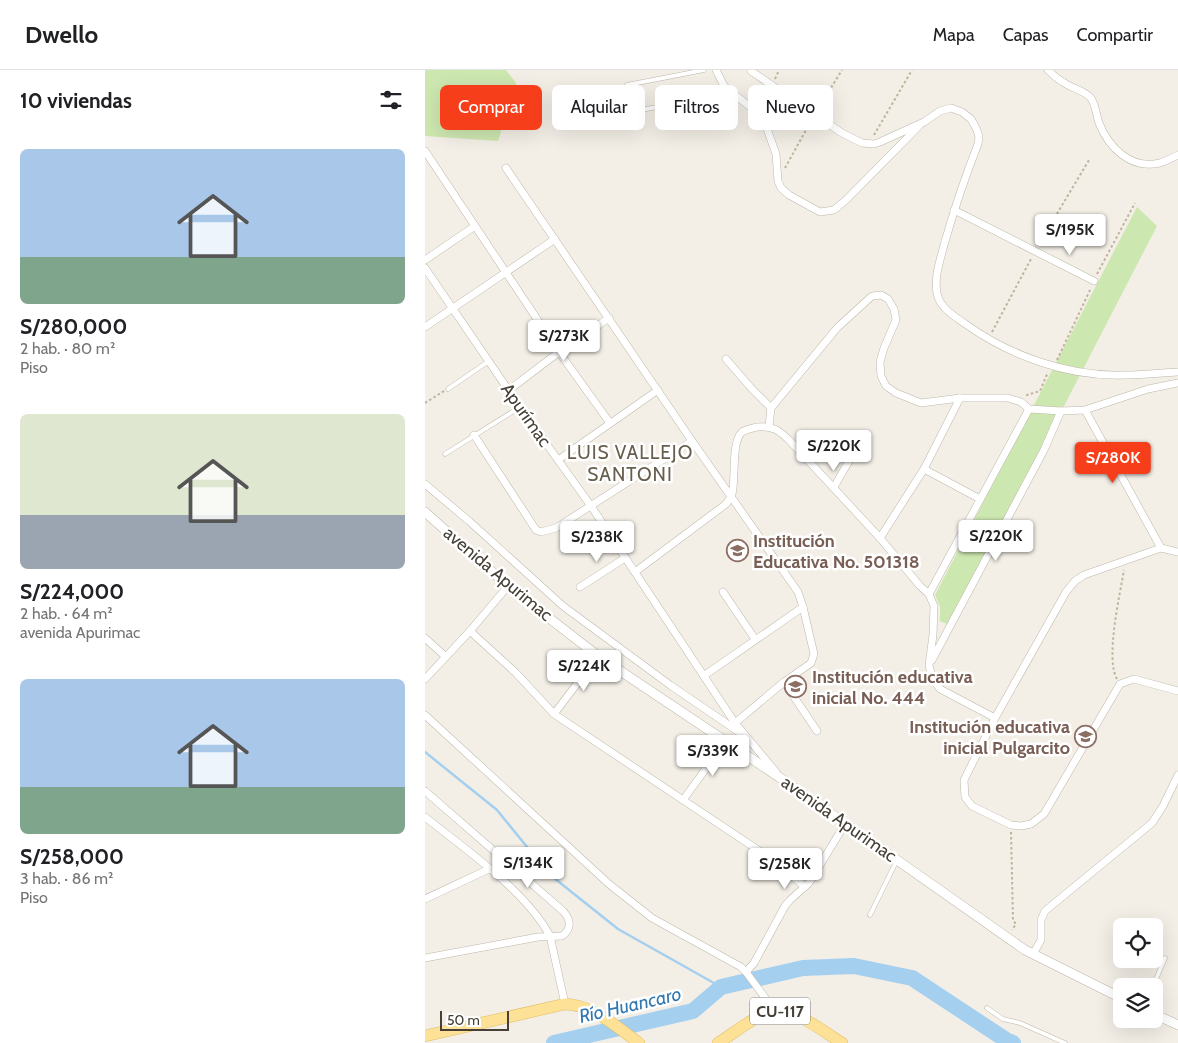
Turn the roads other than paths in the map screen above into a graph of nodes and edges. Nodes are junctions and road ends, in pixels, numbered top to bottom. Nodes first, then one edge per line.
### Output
1 (704, 70) edge
2 (716, 70) edge
3 (1048, 70) edge
4 (751, 71) dead end
5 (627, 85) dead end
6 (724, 85) edge
7 (738, 97) edge
8 (924, 122) junction
9 (425, 151) edge
10 (1178, 155) edge
11 (506, 168) dead end
12 (954, 210) junction
13 (475, 226) junction
14 (555, 239) junction
15 (425, 260) edge
16 (425, 268) edge
17 (506, 273) junction
18 (1094, 281) road end
19 (452, 308) junction
20 (609, 318) junction
21 (425, 327) edge
22 (559, 352) junction
23 (726, 359) dead end
24 (489, 361) junction
25 (1178, 372) edge
26 (1178, 383) edge
27 (448, 389) road end
28 (509, 390) junction
29 (658, 390) junction
30 (960, 398) junction
31 (520, 407) junction
32 (771, 408) junction
33 (1029, 409) junction
34 (1061, 410) junction
35 (1085, 410) junction
36 (610, 423) junction
37 (769, 426) junction
38 (474, 435) junction
39 (692, 441) junction
40 (860, 442) dead end
41 (445, 454) dead end
42 (558, 460) junction
43 (924, 469) junction
44 (425, 484) edge
45 (834, 487) junction
46 (731, 496) junction
47 (980, 499) junction
48 (591, 506) junction
49 (425, 512) edge
50 (880, 538) junction
51 (1161, 548) junction
52 (1178, 552) edge
53 (625, 558) junction
54 (635, 572) junction
55 (508, 586) junction
56 (580, 587) dead end
57 (723, 592) dead end
58 (929, 594) junction
59 (803, 606) junction
60 (470, 631) junction
61 (425, 638) edge
62 (755, 639) junction
63 (598, 656) junction
64 (446, 657) junction
65 (929, 664) junction
66 (705, 675) junction
67 (425, 679) edge
68 (784, 682) junction
69 (1178, 691) edge
70 (554, 714) junction
71 (425, 715) edge
72 (995, 718) junction
73 (735, 723) junction
74 (817, 731) dead end
75 (746, 736) junction
76 (726, 741) junction
77 (1178, 775) edge
78 (779, 777) junction
79 (425, 791) edge
80 (683, 800) junction
81 (425, 816) edge
82 (845, 824) junction
83 (897, 860) junction
84 (489, 869) junction
85 (805, 888) junction
86 (425, 899) edge
87 (869, 915) dead end
88 (550, 936) junction
89 (1033, 954) junction
90 (425, 958) edge
91 (1165, 958) dead end
92 (747, 974) junction
93 (1156, 978) edge
94 (1113, 994) edge
95 (565, 1004) junction
96 (771, 1006) junction
97 (987, 1008) dead end
98 (1163, 1018) edge
99 (1178, 1026) edge
100 (425, 1036) edge
101 (639, 1043) edge
102 (719, 1043) edge
103 (842, 1043) edge
104 (1065, 1043) edge

1 - 5 lane
2 - 6 street
3 - 10 street
4 - 8 street
7 - 8 street
8 - 12 street
9 - 13 street
11 - 14 street
12 - 18 street
12 - 25 street
13 - 15 street
13 - 17 street
14 - 17 street
14 - 20 street
16 - 19 street, Apurímac
17 - 19 street
17 - 22 street
19 - 21 street
19 - 24 street, Apurímac
20 - 22 street
20 - 29 street
22 - 28 street
22 - 36 street
23 - 32 street
24 - 27 lane
24 - 28 street, Apurímac
26 - 35 street
28 - 31 street, Apurímac
29 - 36 street
29 - 39 street
30 - 32 street
30 - 33 street
30 - 43 street
31 - 38 lane
31 - 42 street, Apurímac
32 - 37 street
33 - 34 street
33 - 47 street
34 - 35 street
34 - 65 street
35 - 51 street
36 - 42 street
37 - 45 street
37 - 46 street
38 - 41 lane
38 - 48 street
39 - 46 street
39 - 48 street
40 - 45 street
42 - 48 street, Apurímac
43 - 47 street
43 - 50 street
44 - 75 street, Apurímac
45 - 50 street
46 - 54 street
46 - 59 street
47 - 58 street
48 - 53 street, Apurímac
49 - 55 street, avenida Apurimac
50 - 58 street
51 - 52 street
51 - 72 street
53 - 54 street, Apurímac
53 - 56 street
54 - 66 street, Apurímac
55 - 60 street
55 - 63 street, avenida Apurimac
57 - 62 street
58 - 65 street
59 - 62 street
59 - 68 street
60 - 64 street
60 - 70 street
61 - 64 street
62 - 66 street
63 - 70 street
63 - 76 street, avenida Apurimac
64 - 67 street
65 - 72 street
66 - 73 street, Apurímac
68 - 73 street
68 - 74 street
69 - 72 street
70 - 80 street
71 - 92 street
73 - 75 street, Apurímac
75 - 78 street, Apurímac
76 - 78 street, avenida Apurimac
76 - 80 street
77 - 89 street
78 - 82 street, avenida Apurimac
79 - 88 street
80 - 85 street
81 - 84 street
82 - 83 street, avenida Apurimac
82 - 85 street
83 - 87 lane
83 - 89 street, avenida Apurimac
84 - 86 street
84 - 88 street
85 - 92 street
88 - 90 street
88 - 95 street
89 - 94 street, avenida Apurimac
91 - 93 lane
92 - 96 street
95 - 100 main road
95 - 101 main road
96 - 102 main road, CU-117
96 - 103 main road, CU-117
97 - 104 lane
98 - 99 street

